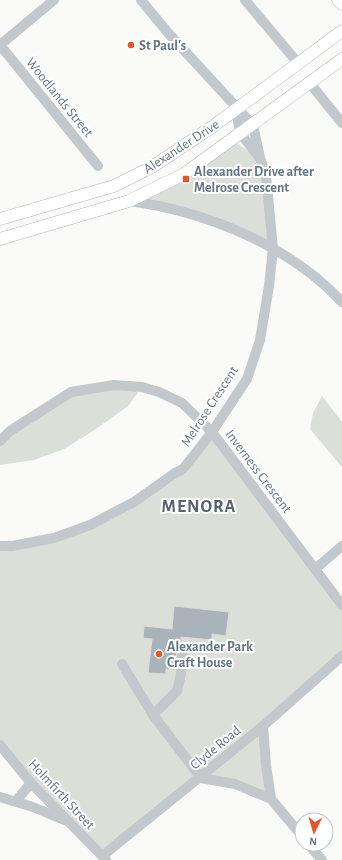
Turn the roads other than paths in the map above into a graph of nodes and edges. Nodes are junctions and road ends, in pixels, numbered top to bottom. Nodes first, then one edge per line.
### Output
1 (54, 0) edge
2 (141, 0) edge
3 (245, 0) edge
4 (338, 0) edge
5 (342, 4) edge
6 (342, 31) edge
7 (0, 45) edge
8 (342, 59) edge
9 (298, 62) junction
10 (309, 82) junction
11 (236, 109) junction
12 (342, 123) edge
13 (253, 125) junction
14 (240, 133) junction
15 (260, 158) junction
16 (98, 166) dead end
17 (129, 201) junction
18 (0, 219) edge
19 (0, 239) edge
20 (273, 249) junction
21 (342, 302) edge
22 (212, 432) junction
23 (0, 441) edge
24 (0, 546) edge
25 (342, 546) edge
26 (315, 569) junction
27 (342, 605) edge
28 (184, 648) dead end
29 (342, 656) edge
30 (122, 664) dead end
31 (153, 715) junction
32 (263, 726) junction
33 (0, 745) edge
34 (201, 778) junction
35 (32, 784) junction
36 (0, 797) edge
37 (271, 799) junction
38 (16, 801) junction
39 (67, 822) junction
40 (294, 826) edge
41 (315, 852) edge
42 (104, 858) edge
43 (322, 860) edge

1 - 7 street
2 - 11 street
3 - 9 street
4 - 5 main road
6 - 9 main road, Alexander Drive
7 - 16 street, Woodlands Street
8 - 10 main road, Alexander Drive
9 - 11 main road, Alexander Drive
10 - 12 street
10 - 13 main road, Alexander Drive
11 - 13 street
11 - 14 street, Melrose Crescent
11 - 18 main road, Alexander Drive
13 - 14 main road, Alexander Drive
13 - 15 street, Melrose Crescent
14 - 15 street, Melrose Crescent
14 - 17 main road, Alexander Drive
15 - 20 street, Melrose Crescent
17 - 19 main road, Alexander Drive
17 - 20 street
20 - 21 street
20 - 22 street, Melrose Crescent
22 - 23 street, Inverness Crescent
22 - 24 street, Melrose Crescent
22 - 26 street, Inverness Crescent
25 - 26 street
26 - 27 street, Inverness Crescent
28 - 31 street
29 - 32 street, Clyde Road
30 - 31 street
31 - 34 street
32 - 34 street, Clyde Road
32 - 37 street
33 - 35 street, Holmfirth Street
34 - 37 street
34 - 42 street, Clyde Road
35 - 38 street
35 - 39 street, Holmfirth Street
36 - 38 street
37 - 40 street
38 - 39 street
39 - 42 street, Holmfirth Street
41 - 43 street

